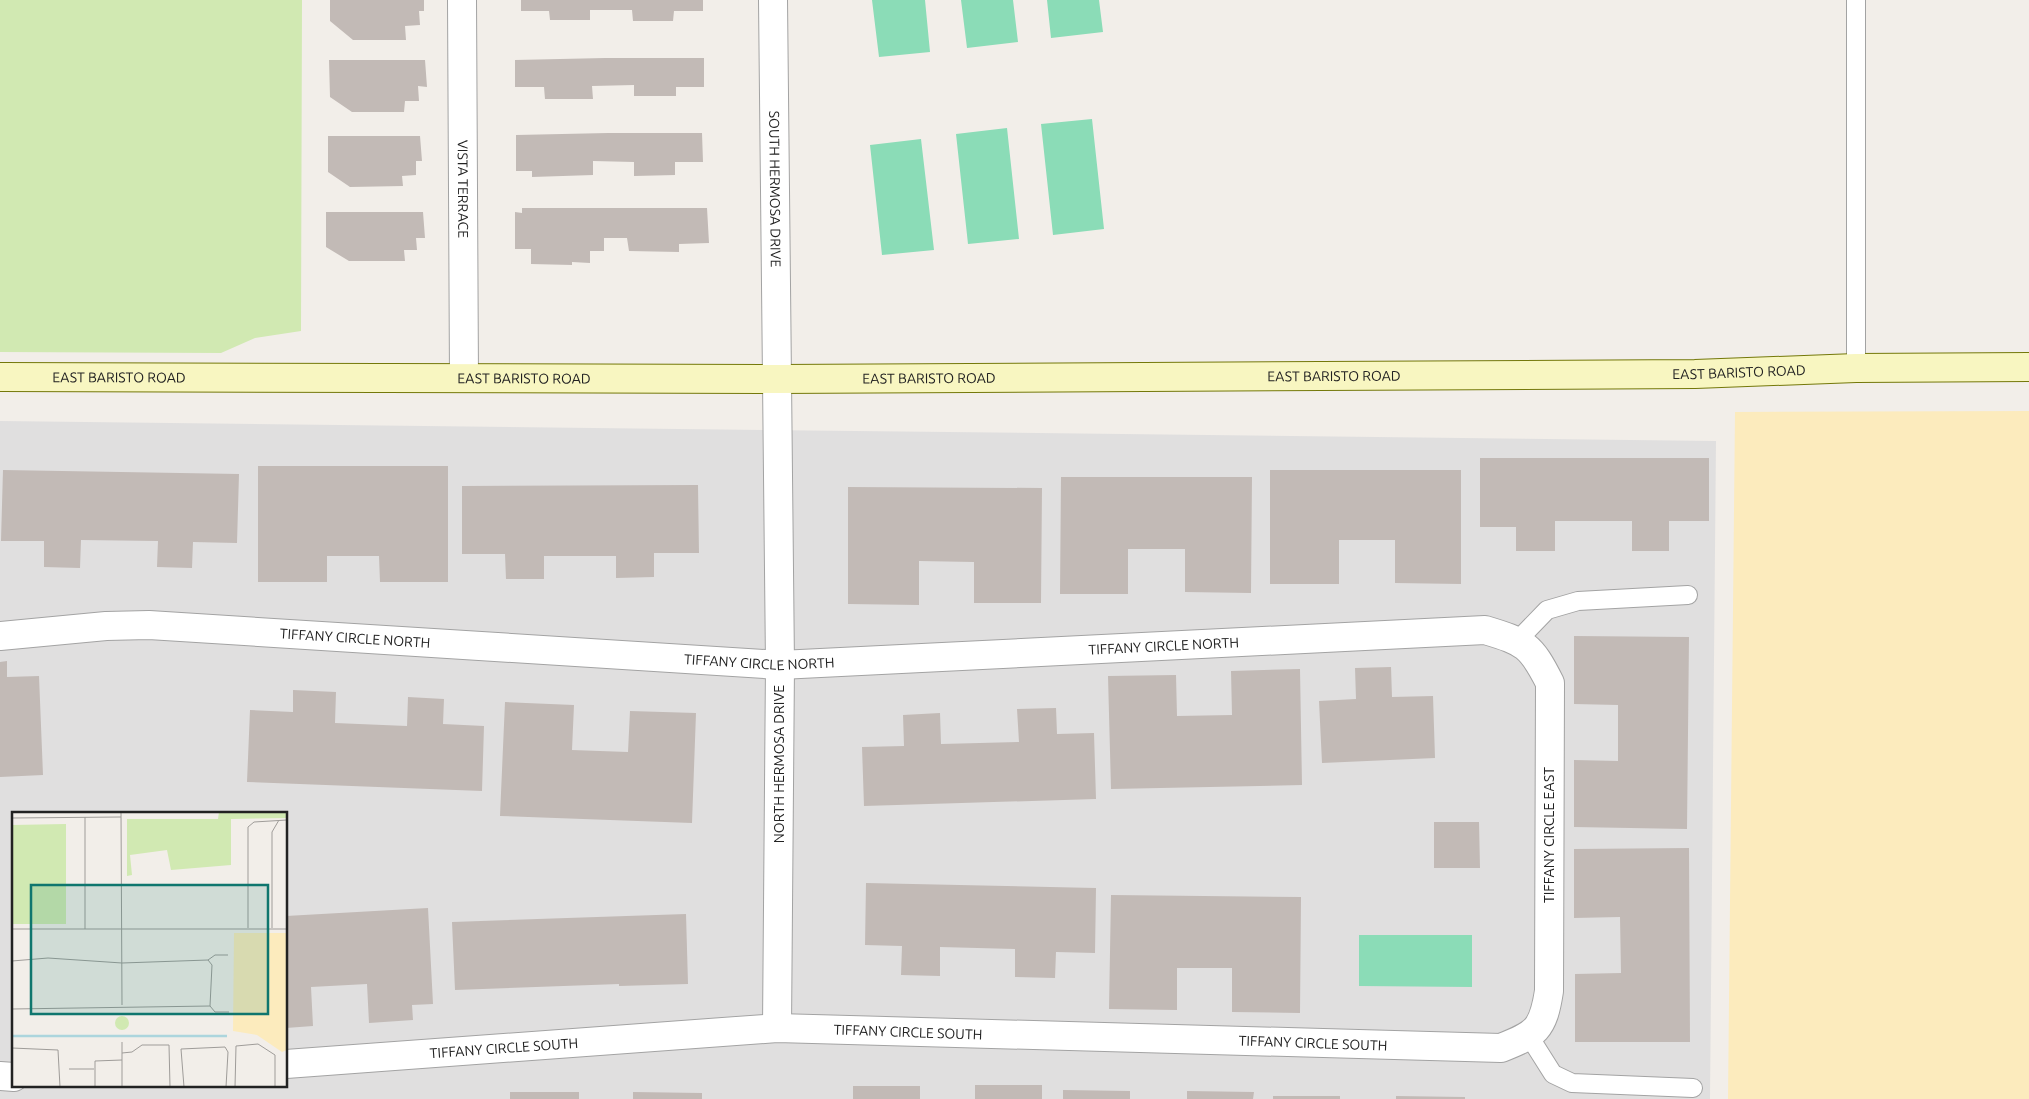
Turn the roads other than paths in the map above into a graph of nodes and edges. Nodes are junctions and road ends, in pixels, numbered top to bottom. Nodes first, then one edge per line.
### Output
1 (462, 0) edge
2 (773, 0) edge
3 (1856, 0) edge
4 (2029, 367) edge
5 (1856, 368) junction
6 (0, 377) edge
7 (464, 378) junction
8 (778, 379) junction
9 (1688, 596) dead end
10 (0, 636) edge
11 (1518, 640) junction
12 (780, 666) junction
13 (777, 1028) junction
14 (1530, 1036) junction
15 (288, 1064) edge
16 (1692, 1088) dead end

1 - 7 street, VISTA TERRACE
2 - 8 street, SOUTH HERMOSA DRIVE
3 - 5 lane
4 - 5 street, EAST BARISTO ROAD
5 - 8 street, EAST BARISTO ROAD
6 - 7 street, EAST BARISTO ROAD
7 - 8 street, EAST BARISTO ROAD
8 - 12 street, NORTH HERMOSA DRIVE
9 - 11 lane
10 - 12 street, TIFFANY CIRCLE NORTH
11 - 12 street, TIFFANY CIRCLE NORTH
11 - 14 street, TIFFANY CIRCLE EAST
12 - 13 street, NORTH HERMOSA DRIVE
13 - 14 street, TIFFANY CIRCLE SOUTH
13 - 15 street, TIFFANY CIRCLE SOUTH
14 - 16 lane

